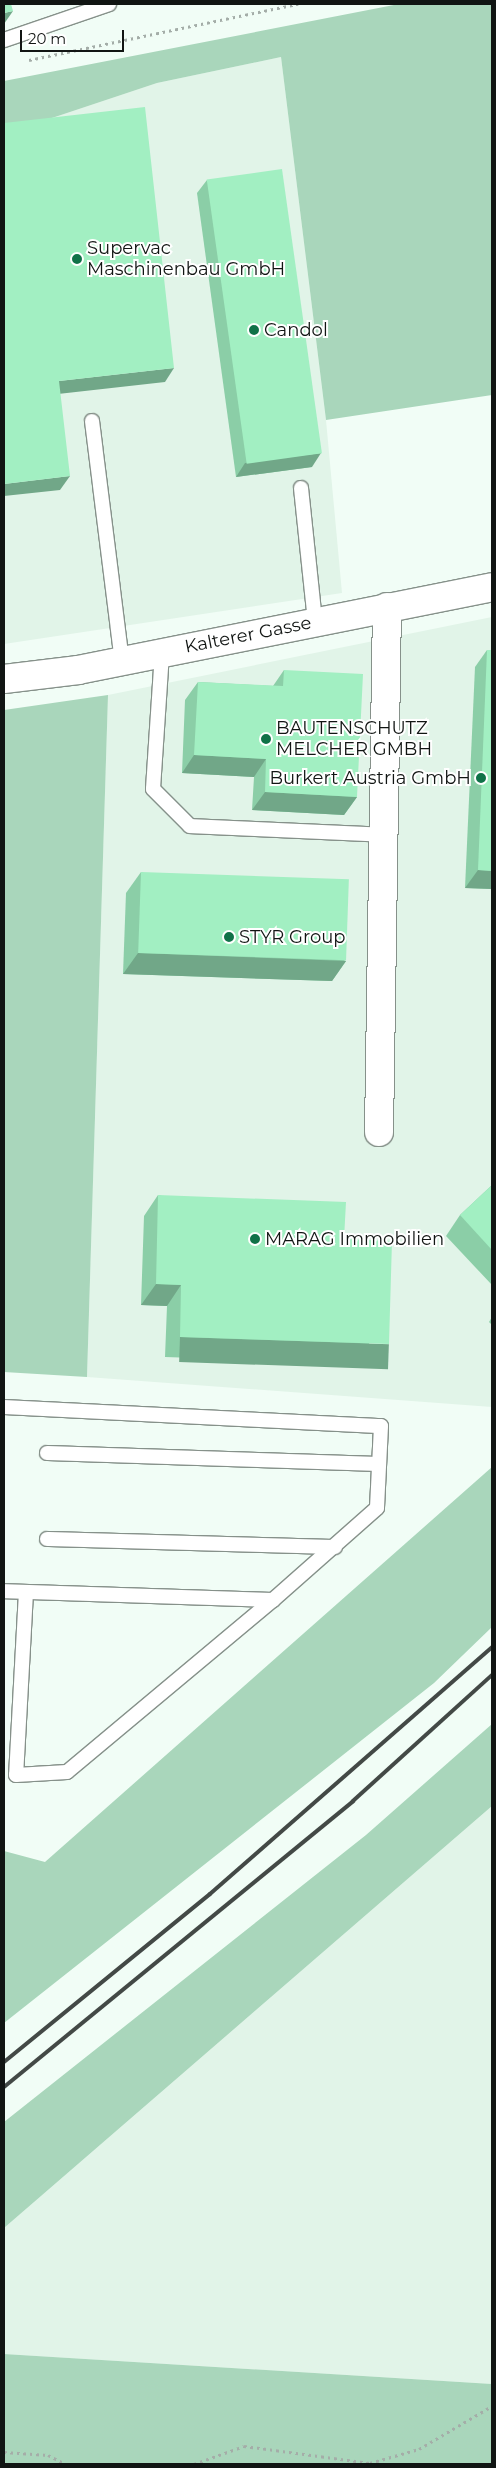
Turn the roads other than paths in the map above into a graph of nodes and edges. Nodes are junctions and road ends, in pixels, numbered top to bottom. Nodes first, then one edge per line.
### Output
1 (109, 4) edge
2 (4, 40) edge
3 (92, 421) dead end
4 (300, 488) dead end
5 (492, 587) edge
6 (387, 608) junction
7 (316, 622) junction
8 (162, 653) junction
9 (122, 661) junction
10 (4, 679) edge
11 (387, 835) junction
12 (379, 1132) dead end
13 (4, 1407) edge
14 (47, 1452) dead end
15 (378, 1464) junction
16 (47, 1539) dead end
17 (336, 1547) junction
18 (4, 1591) edge
19 (26, 1592) junction
20 (273, 1600) junction

1 - 2 lane
3 - 9 lane
4 - 7 lane
5 - 6 street, Kalterer Gasse
6 - 7 street, Kalterer Gasse
6 - 11 street
7 - 8 street, Kalterer Gasse
8 - 9 street, Kalterer Gasse
8 - 11 lane
9 - 10 street, Kalterer Gasse
11 - 12 street
13 - 15 lane
14 - 15 lane
15 - 17 lane
16 - 17 lane
17 - 20 lane
18 - 19 lane
19 - 20 lane
19 - 20 lane

